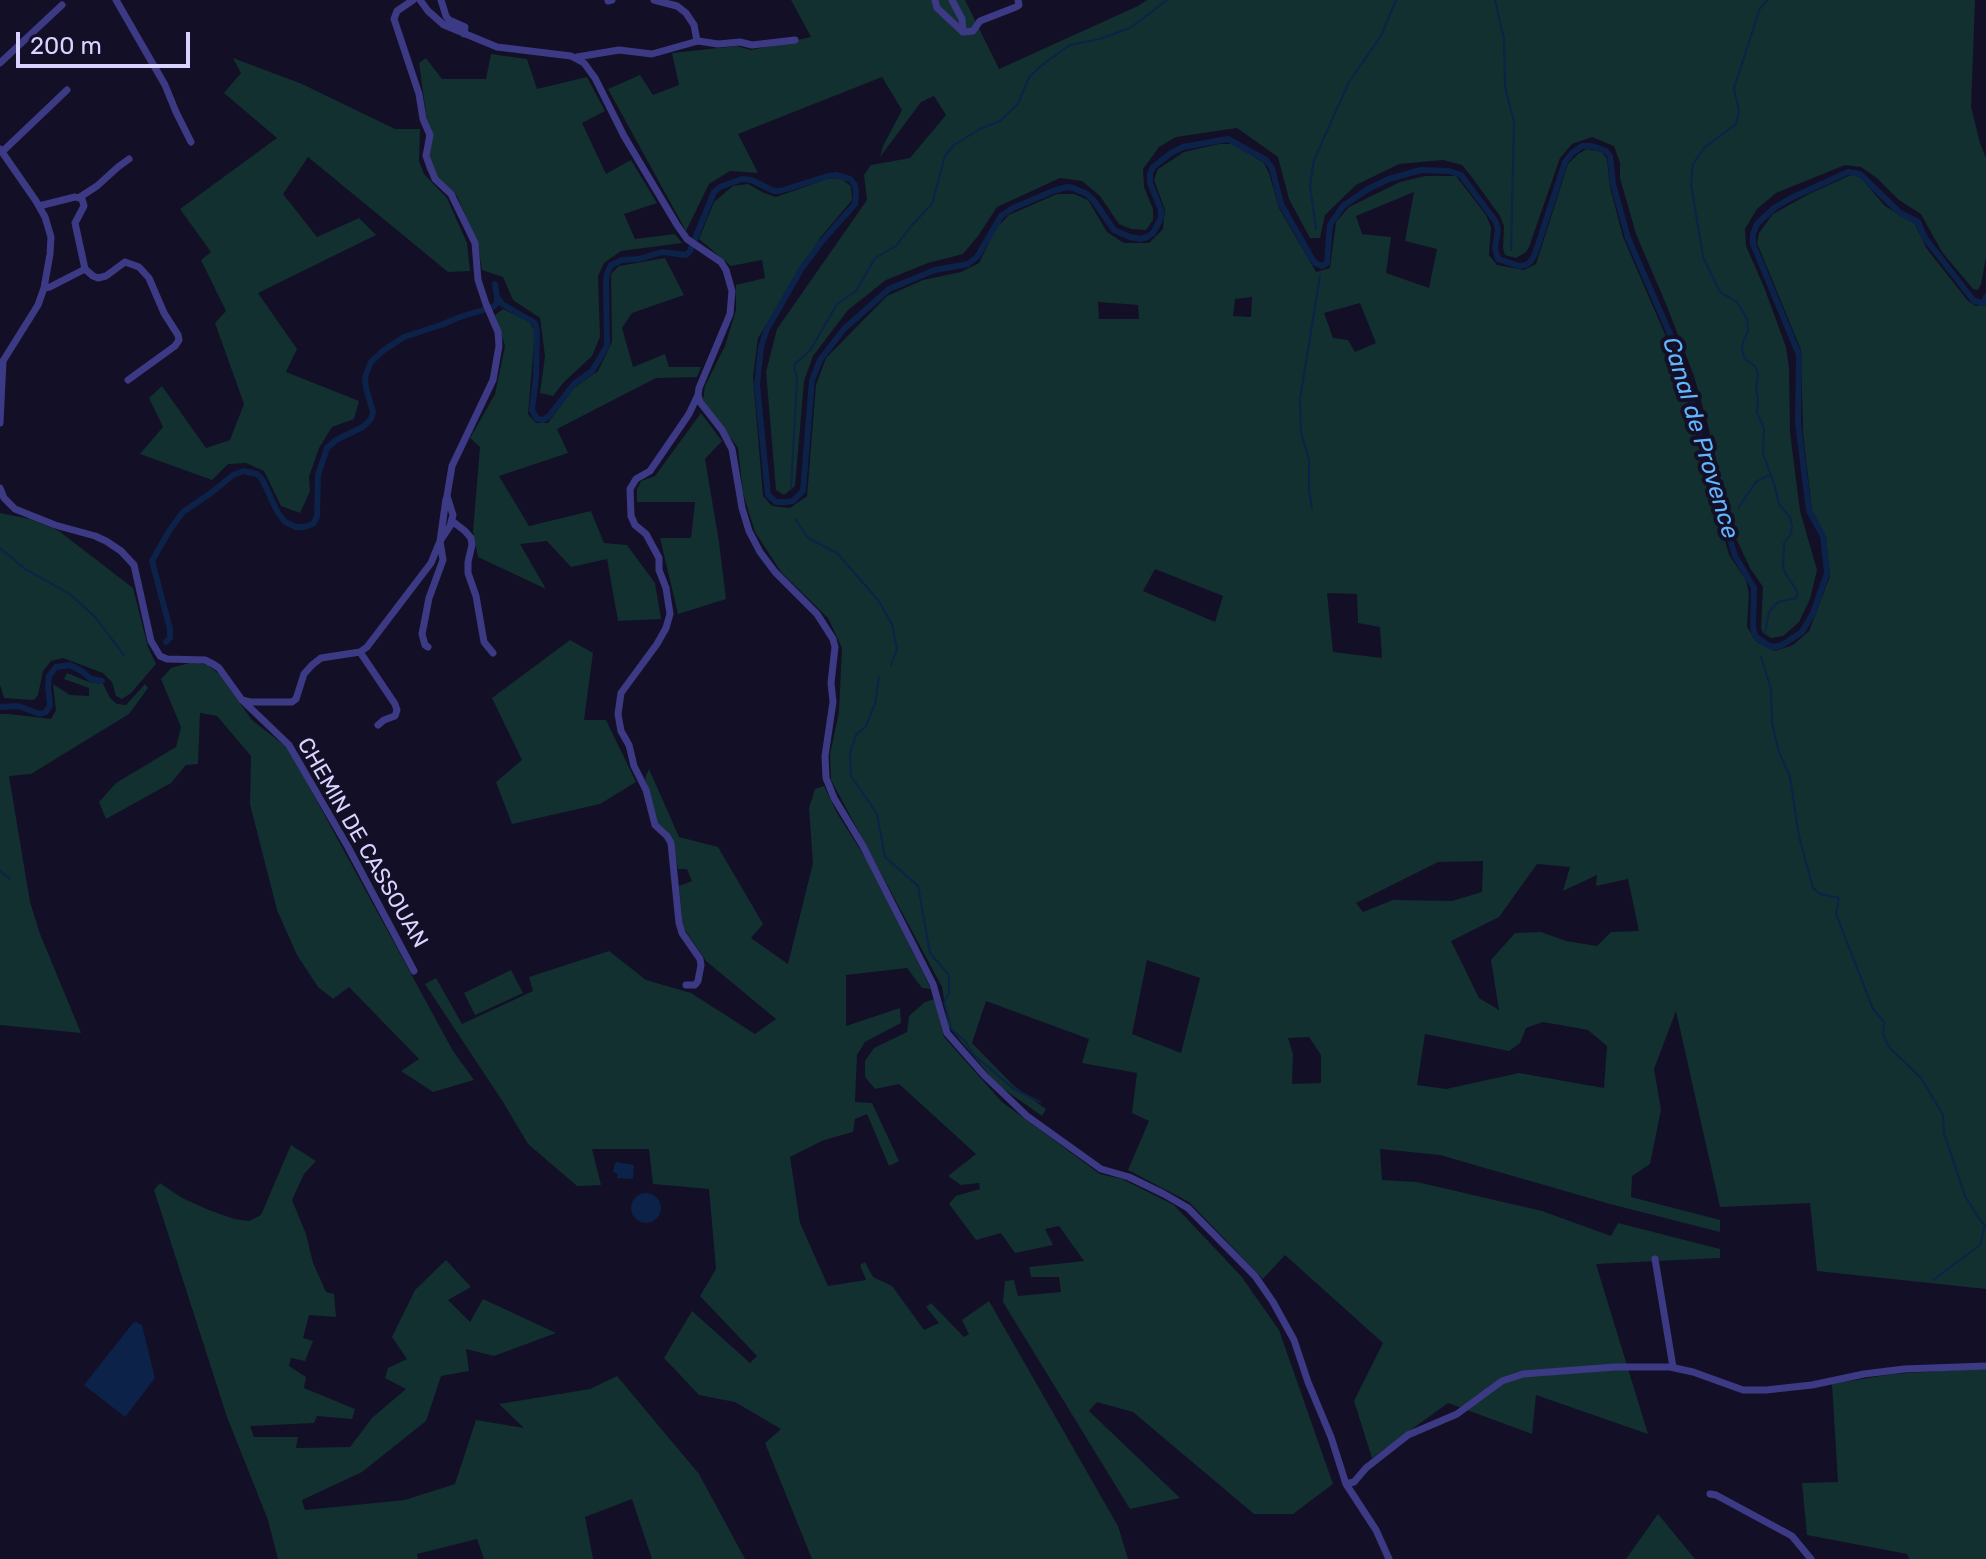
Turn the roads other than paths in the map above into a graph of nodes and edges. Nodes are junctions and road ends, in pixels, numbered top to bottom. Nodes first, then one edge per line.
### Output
1 (116, 0) edge
2 (413, 0) edge
3 (433, 0) edge
4 (441, 0) edge
5 (654, 0) edge
6 (935, 0) edge
7 (952, 0) edge
8 (1018, 0) edge
9 (422, 4) edge
10 (62, 5) dead end
11 (963, 32) junction
12 (464, 34) junction
13 (795, 40) dead end
14 (697, 41) junction
15 (575, 58) junction
16 (0, 63) edge
17 (67, 90) dead end
18 (191, 142) dead end
19 (1, 150) edge
20 (129, 159) dead end
21 (80, 197) junction
22 (39, 206) junction
23 (85, 269) junction
24 (44, 288) junction
25 (128, 380) dead end
26 (698, 395) junction
27 (0, 423) edge
28 (0, 488) edge
29 (447, 496) junction
30 (452, 521) junction
31 (440, 541) junction
32 (428, 647) dead end
33 (360, 652) junction
34 (493, 653) dead end
35 (242, 700) junction
36 (378, 725) dead end
37 (414, 971) dead end
38 (686, 985) dead end
39 (1655, 1259) dead end
40 (1986, 1366) edge
41 (1673, 1367) junction
42 (1346, 1484) junction
43 (1710, 1494) dead end
44 (1389, 1559) edge
45 (1811, 1559) edge

1 - 18 street
2 - 29 street
3 - 9 street
4 - 12 street
5 - 14 street
6 - 11 street
7 - 11 street
8 - 11 street
9 - 12 street
10 - 16 street
12 - 15 street
13 - 14 street
14 - 15 street
15 - 26 street
17 - 19 street
19 - 22 street
20 - 21 street
21 - 22 street
21 - 23 street
22 - 24 street
23 - 24 street
23 - 25 street
24 - 27 street
26 - 38 street
26 - 42 street
28 - 35 street, CHEMIN DE CASSOUAN
29 - 30 street
29 - 31 street
30 - 31 street
30 - 34 street
31 - 32 street
31 - 33 street
33 - 35 street
33 - 36 street
35 - 37 street, CHEMIN DE CASSOUAN
39 - 41 street
40 - 41 street
41 - 42 street
42 - 44 street
43 - 45 street

